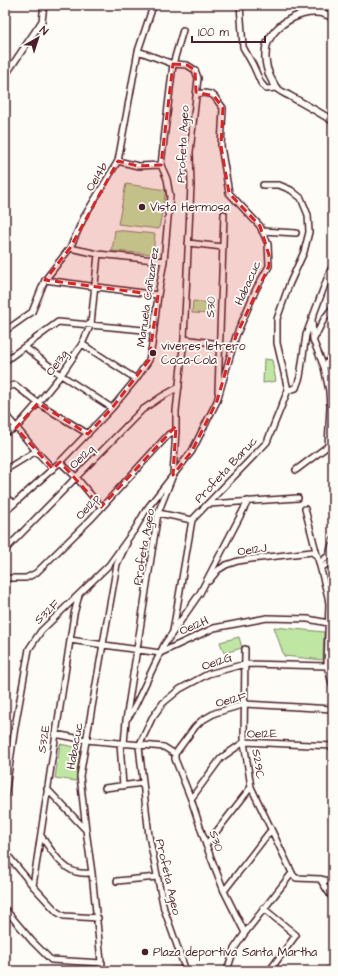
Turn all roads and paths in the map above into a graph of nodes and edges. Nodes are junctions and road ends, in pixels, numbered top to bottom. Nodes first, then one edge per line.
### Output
1 (44, 5) edge
2 (240, 5) edge
3 (153, 6) dead end
4 (333, 18) edge
5 (183, 30) dead end
6 (138, 51) junction
7 (173, 64) junction
8 (5, 76) edge
9 (276, 88) junction
10 (196, 94) junction
11 (333, 121) edge
12 (118, 161) junction
13 (161, 165) junction
14 (263, 185) dead end
15 (224, 214) dead end
16 (262, 231) junction
17 (296, 233) dead end
18 (188, 242) junction
19 (223, 247) junction
20 (70, 248) junction
21 (98, 254) junction
22 (164, 261) junction
23 (333, 266) edge
24 (45, 280) junction
25 (96, 287) junction
26 (158, 295) junction
27 (333, 307) edge
28 (312, 318) junction
29 (91, 324) junction
30 (5, 331) edge
31 (154, 331) junction
32 (184, 339) junction
33 (313, 340) junction
34 (82, 344) junction
35 (220, 344) junction
36 (25, 347) junction
37 (333, 355) edge
38 (5, 361) edge
39 (324, 367) junction
40 (61, 375) junction
41 (136, 379) junction
42 (179, 387) junction
43 (5, 388) edge
44 (288, 390) junction
45 (217, 401) junction
46 (38, 403) junction
47 (112, 408) junction
48 (5, 414) edge
49 (16, 428) junction
50 (176, 431) junction
51 (5, 433) edge
52 (88, 434) junction
53 (36, 452) junction
54 (60, 462) junction
55 (53, 469) junction
56 (5, 470) edge
57 (296, 470) dead end
58 (173, 475) junction
59 (76, 477) junction
60 (5, 498) edge
61 (298, 498) dead end
62 (248, 501) junction
63 (13, 503) junction
64 (209, 504) junction
65 (5, 505) edge
66 (102, 506) junction
67 (305, 509) dead end
68 (5, 512) edge
69 (158, 513) junction
70 (192, 520) junction
71 (135, 529) junction
72 (333, 540) edge
73 (5, 550) edge
74 (318, 557) junction
75 (333, 558) edge
76 (320, 565) junction
77 (5, 578) edge
78 (79, 594) junction
79 (200, 594) junction
80 (331, 595) edge
81 (328, 623) junction
82 (173, 632) junction
83 (331, 636) edge
84 (70, 640) junction
85 (103, 644) junction
86 (137, 649) junction
87 (245, 649) dead end
88 (160, 653) junction
89 (333, 662) edge
90 (245, 664) junction
91 (327, 666) junction
92 (333, 687) edge
93 (245, 704) junction
94 (333, 709) edge
95 (126, 720) junction
96 (55, 734) junction
97 (86, 740) junction
98 (244, 742) junction
99 (122, 744) junction
100 (139, 746) junction
101 (333, 746) edge
102 (175, 754) junction
103 (143, 783) junction
104 (123, 786) junction
105 (251, 787) junction
106 (104, 788) dead end
107 (47, 789) junction
108 (5, 796) edge
109 (192, 799) junction
110 (86, 830) junction
111 (271, 830) junction
112 (41, 836) junction
113 (206, 845) junction
114 (5, 852) edge
115 (92, 873) junction
116 (292, 873) junction
117 (157, 877) junction
118 (320, 879) junction
119 (117, 881) dead end
120 (333, 882) edge
121 (33, 886) junction
122 (224, 891) junction
123 (333, 898) edge
124 (263, 908) junction
125 (5, 909) edge
126 (98, 918) junction
127 (244, 933) junction
128 (102, 963) junction
129 (333, 965) edge
130 (5, 966) edge
131 (186, 970) edge
132 (270, 970) edge
133 (10, 971) edge
134 (102, 971) edge
135 (172, 971) edge
136 (227, 971) edge
137 (329, 971) edge

1 - 8 street
2 - 9 street
3 - 6 street, Oe14b
4 - 9 street
5 - 7 street, Manuela Cañizarez
6 - 7 street
6 - 12 street, Oe14b
7 - 10 street, Profeta Ageo
7 - 13 street, Manuela Cañizarez
9 - 11 street
10 - 16 street, Habacuc
10 - 18 street, Profeta Ageo
12 - 13 street
12 - 20 street, Oe14b
13 - 22 street, Manuela Cañizarez
14 - 44 street
15 - 19 street, S30
16 - 17 street
16 - 45 street, Habacuc
18 - 19 street
18 - 32 street, Profeta Ageo
19 - 35 street, S30
20 - 21 street
20 - 24 street, Oe14b
21 - 22 street
21 - 25 street, Oe13g
22 - 26 street, Manuela Cañizarez
23 - 28 street
24 - 25 street
24 - 30 street, Oe14b
25 - 26 street
25 - 29 street, Oe13g
26 - 31 street, Manuela Cañizarez
27 - 33 street
28 - 33 street
28 - 44 street
29 - 31 street
29 - 34 street, Oe13g
29 - 36 street
31 - 41 street, Manuela Cañizarez
32 - 35 street
32 - 42 street, Profeta Ageo
33 - 39 street
34 - 40 street, Oe13g
34 - 41 street
35 - 45 street, S30
36 - 38 street
36 - 40 street
37 - 39 street
39 - 57 street
40 - 46 street, Oe13g
40 - 47 street
41 - 47 street, Manuela Cañizarez
42 - 50 street, Profeta Ageo
42 - 59 street, Oe12q
43 - 46 street
44 - 64 street, Profeta Baruc
45 - 58 street, Habacuc
46 - 49 street, Oe13g
46 - 52 street
47 - 52 street, Manuela Cañizarez
48 - 49 street
49 - 51 street, Oe13g
49 - 53 street
50 - 58 street, Profeta Ageo
50 - 66 street, Oe12p
52 - 54 street, Manuela Cañizarez
53 - 55 street
53 - 56 street
54 - 55 street, Manuela Cañizarez
54 - 59 street
55 - 63 street, Manuela Cañizarez
58 - 69 street, Profeta Ageo
58 - 71 street, S32F
59 - 66 street
59 - 73 street, Oe12q
60 - 63 street
61 - 62 street
62 - 64 street
62 - 79 street
63 - 65 street
63 - 68 street, Manuela Cañizarez
64 - 70 street, Profeta Baruc
66 - 77 street, Oe12p
67 - 74 street
69 - 70 street
69 - 86 street, Profeta Ageo
70 - 82 street, Profeta Baruc
71 - 78 street, S32F
71 - 85 street, Habacuc
72 - 76 street
74 - 76 street
74 - 79 street, Oe12J
75 - 76 street
76 - 80 street
78 - 84 street, S32E
78 - 108 street, S32F
79 - 82 street
80 - 81 street
81 - 83 street
81 - 88 street, Oe12H
82 - 88 street, Profeta Baruc
83 - 91 street
84 - 85 street
84 - 96 street, S32E
85 - 86 street
85 - 97 street, Habacuc
86 - 88 street
86 - 95 street, Profeta Ageo
87 - 90 street, S29C
88 - 95 street, Profeta Baruc
89 - 91 street
90 - 91 street, Oe12G
90 - 93 street, S29C
90 - 100 street, Oe12G
91 - 92 street
93 - 94 street, Oe12F
93 - 98 street, S29C
93 - 102 street, Oe12F
95 - 99 street, Profeta Ageo
96 - 97 street
96 - 107 street, S32E
97 - 99 street
97 - 110 street, Habacuc
98 - 101 street, Oe12E
98 - 105 street, S29C
98 - 109 street, Oe12E
99 - 100 street
99 - 104 street, Profeta Ageo
100 - 102 street
100 - 103 street, Profeta Ageo
102 - 109 street, S30
103 - 104 street
103 - 117 street, Profeta Ageo
104 - 106 street
105 - 111 street, S29C
105 - 113 street
107 - 110 street
107 - 112 street, S32E
109 - 113 street, S30
110 - 115 street, Habacuc
111 - 116 street, S29C
111 - 122 street
112 - 115 street
112 - 121 street, S32E
113 - 122 street, S30
114 - 121 street
115 - 126 street, Habacuc
116 - 118 street
116 - 124 street
117 - 119 street
117 - 131 street, Profeta Ageo
118 - 120 street
118 - 123 street
121 - 126 street
122 - 127 street, S30
124 - 127 street
124 - 132 street
125 - 128 street
126 - 128 street, Habacuc
127 - 136 street
128 - 134 street, Habacuc
129 - 137 street
130 - 133 street
131 - 135 street

